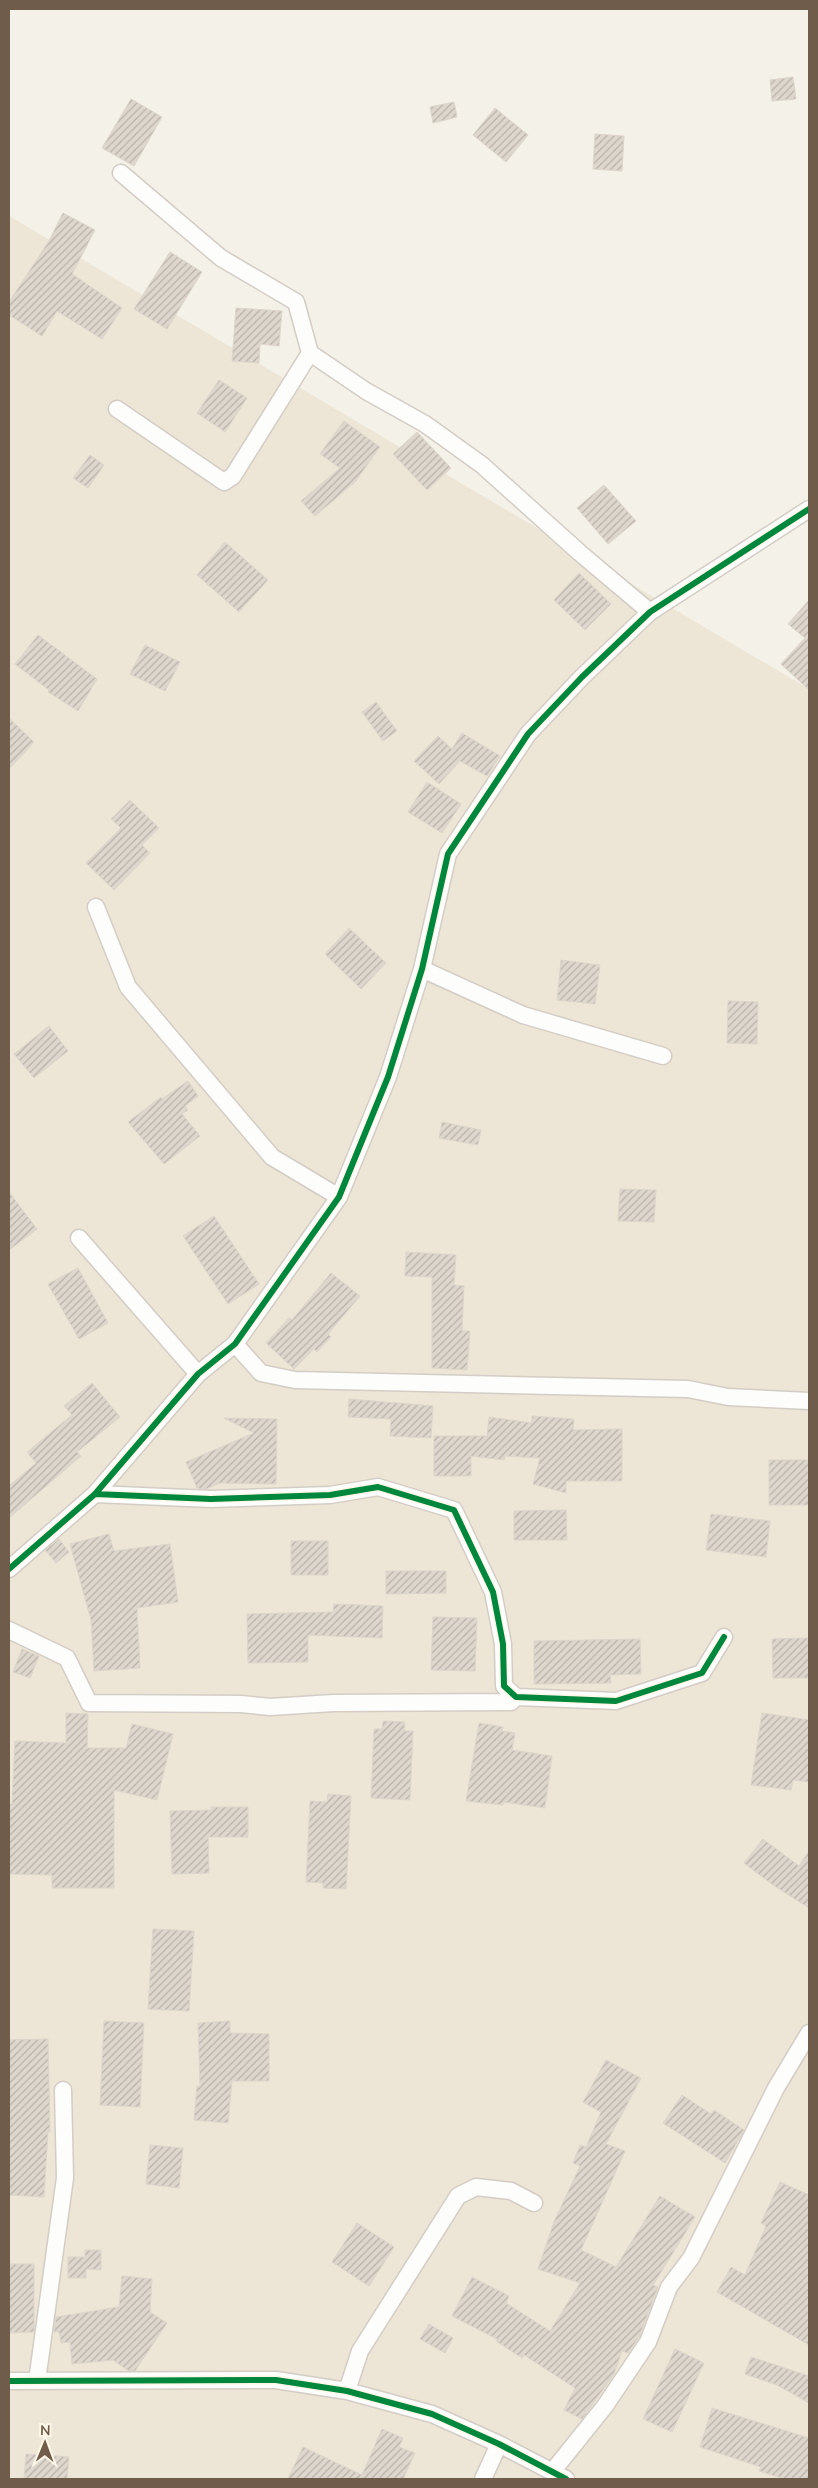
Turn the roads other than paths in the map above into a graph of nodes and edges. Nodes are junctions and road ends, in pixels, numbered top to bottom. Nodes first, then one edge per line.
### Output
1 (121, 173) dead end
2 (310, 353) junction
3 (117, 409) dead end
4 (809, 509) edge
5 (650, 612) junction
6 (96, 907) dead end
7 (422, 969) junction
8 (663, 1056) dead end
9 (339, 1197) junction
10 (79, 1238) dead end
11 (235, 1344) junction
12 (198, 1374) junction
13 (809, 1401) edge
14 (95, 1494) junction
15 (9, 1569) edge
16 (9, 1630) edge
17 (724, 1637) dead end
18 (516, 1698) junction
19 (809, 2033) edge
20 (63, 2090) dead end
21 (534, 2203) dead end
22 (9, 2381) edge
23 (37, 2381) junction
24 (347, 2391) junction
25 (499, 2444) junction
26 (559, 2476) edge
27 (483, 2479) edge

1 - 2 street
2 - 3 street
2 - 5 street
4 - 5 street
5 - 7 street
6 - 9 street
7 - 8 street
7 - 9 street
9 - 11 street
10 - 12 street
11 - 12 street
11 - 13 street
12 - 14 street
14 - 15 street
14 - 18 street
16 - 18 street
17 - 18 street
19 - 26 street
20 - 23 street
21 - 24 street
22 - 23 street
23 - 24 street
24 - 25 street
25 - 26 street
25 - 27 street

